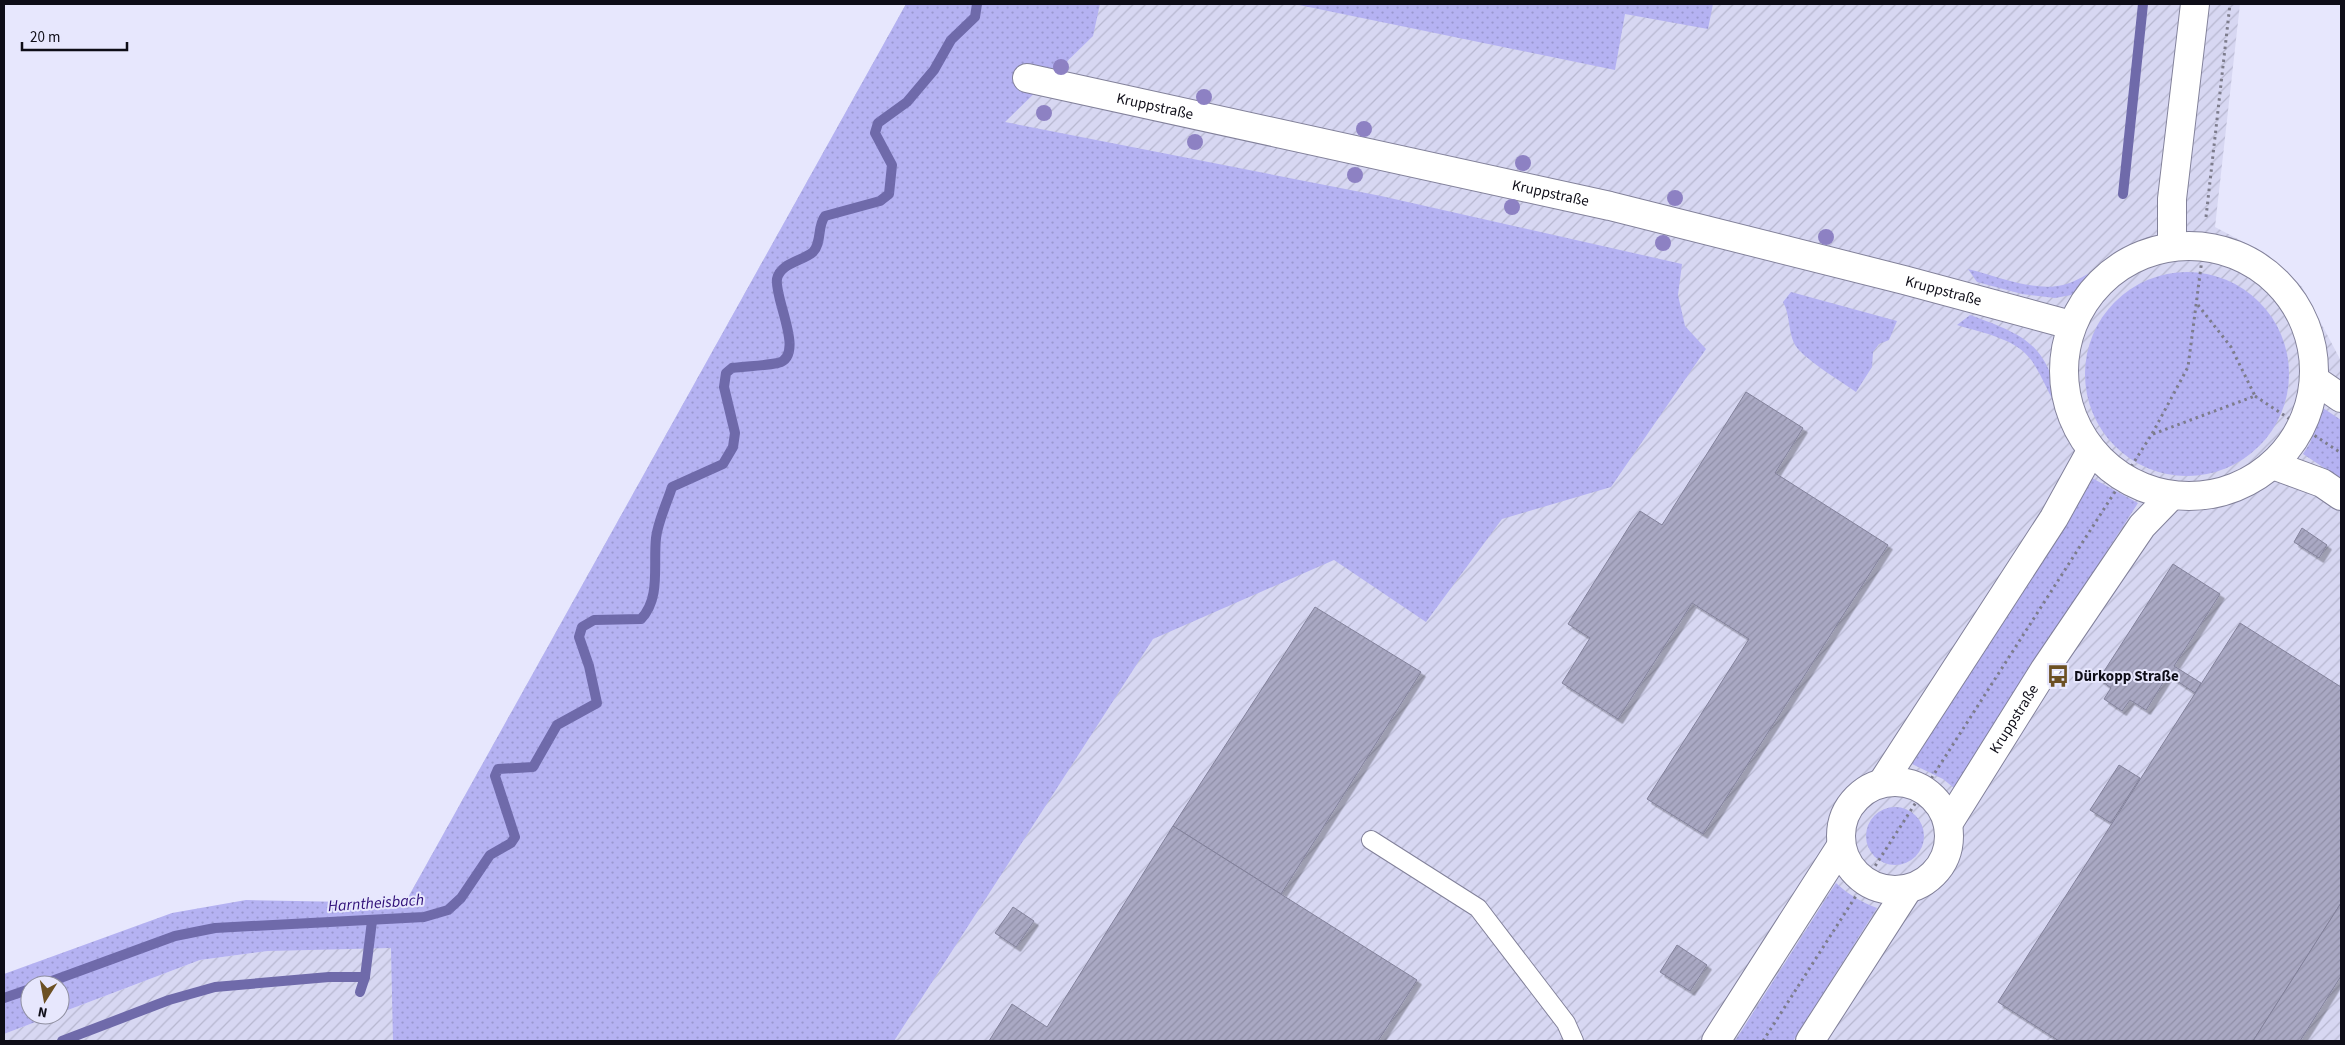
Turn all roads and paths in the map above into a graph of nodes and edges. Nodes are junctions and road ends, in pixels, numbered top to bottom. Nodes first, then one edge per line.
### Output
1 (2195, 4) edge
2 (2230, 4) edge
3 (1027, 78) dead end
4 (2172, 246) junction
5 (2203, 246) junction
6 (2198, 305) dead end
7 (2071, 326) junction
8 (2315, 380) junction
9 (2254, 396) junction
10 (2341, 398) edge
11 (2301, 428) junction
12 (2152, 434) dead end
13 (2091, 451) junction
14 (2341, 453) edge
15 (2273, 465) junction
16 (2171, 496) junction
17 (2341, 496) edge
18 (1882, 783) junction
19 (1948, 824) junction
20 (1370, 840) dead end
21 (1841, 846) junction
22 (1908, 889) junction
23 (1574, 1041) edge
24 (1716, 1041) edge
25 (1810, 1041) edge

1 - 4 street
2 - 5 path
3 - 7 street, Kruppstraße
4 - 5 street
4 - 7 street
5 - 8 street
6 - 9 path
7 - 13 street
8 - 10 street
8 - 11 street
9 - 11 path
9 - 12 path
11 - 14 path
11 - 15 street
13 - 16 street
13 - 18 street, Kruppstraße
15 - 16 street
15 - 17 street
16 - 19 street, Kruppstraße
18 - 19 street, Kruppstraße
18 - 21 street, Kruppstraße
19 - 22 street, Kruppstraße
20 - 23 lane
21 - 22 street, Kruppstraße
21 - 24 street, Kruppstraße
22 - 25 street, Kruppstraße

